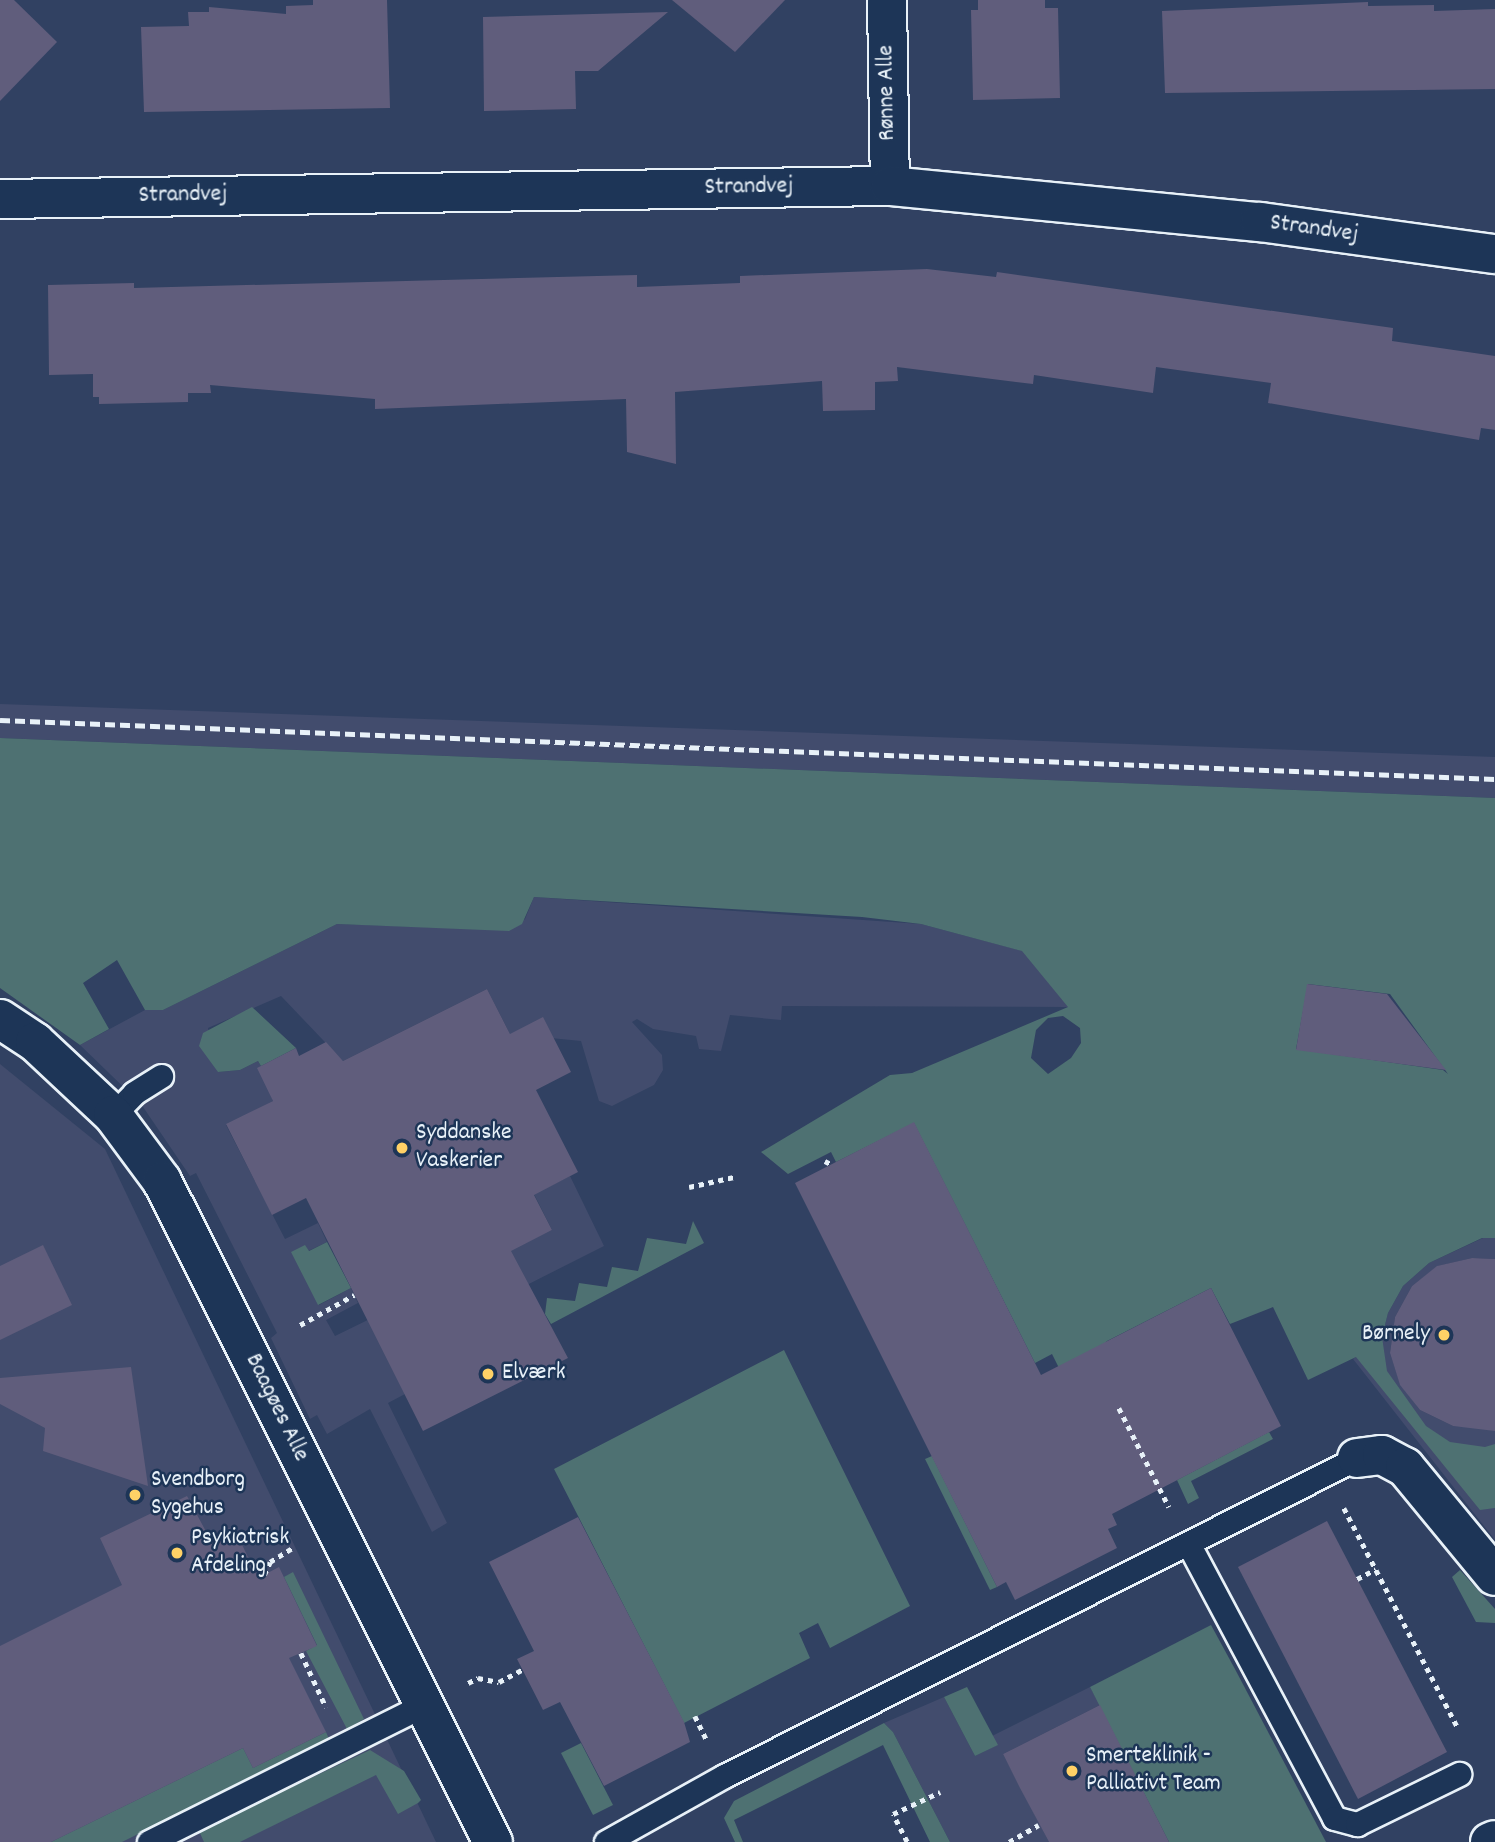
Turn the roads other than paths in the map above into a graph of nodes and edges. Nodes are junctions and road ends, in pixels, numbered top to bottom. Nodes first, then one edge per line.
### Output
1 (887, 0) edge
2 (890, 186) junction
3 (0, 198) edge
4 (1495, 254) edge
5 (0, 1018) edge
6 (161, 1076) dead end
7 (113, 1115) junction
8 (1342, 1466) joint
9 (1189, 1545) junction
10 (1495, 1576) edge
11 (424, 1705) junction
12 (1459, 1774) dead end
13 (1495, 1840) edge
14 (149, 1842) edge
15 (493, 1842) edge
16 (606, 1842) edge
17 (1490, 1842) edge

1 - 2 street, Rønne Alle
2 - 3 street, Strandvej
2 - 4 street, Strandvej
5 - 7 street, Baagøes Alle
6 - 7 lane
7 - 11 street, Baagøes Alle
8 - 9 lane
8 - 10 street
9 - 12 lane
9 - 16 lane
11 - 14 lane
11 - 15 street, Baagøes Alle
13 - 17 street

